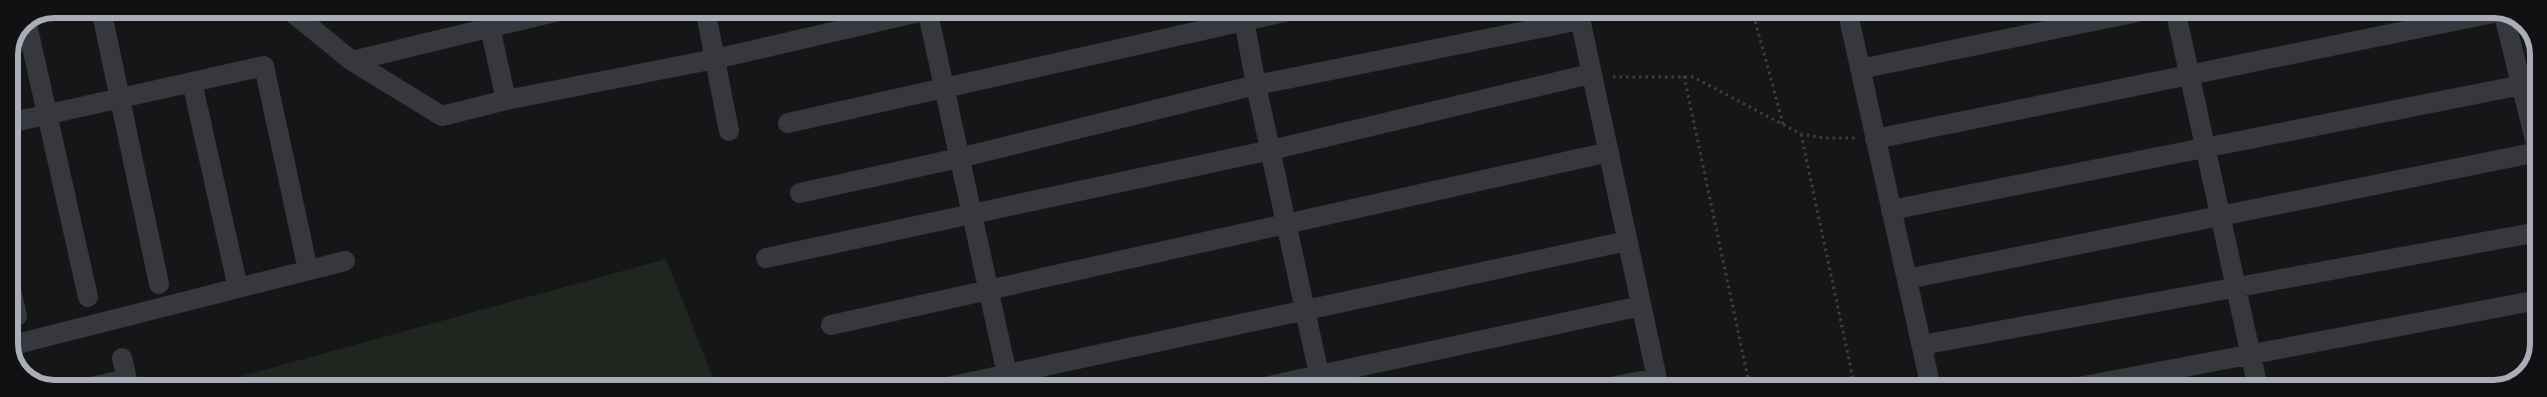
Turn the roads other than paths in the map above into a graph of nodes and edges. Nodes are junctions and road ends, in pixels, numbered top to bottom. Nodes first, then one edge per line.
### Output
1 (103, 18) edge
2 (299, 18) edge
3 (485, 18) edge
4 (488, 18) edge
5 (707, 18) edge
6 (890, 18) edge
7 (931, 18) edge
8 (1231, 18) edge
9 (1244, 18) edge
10 (1561, 18) edge
11 (1580, 18) edge
12 (1849, 18) edge
13 (2108, 18) edge
14 (2177, 18) edge
15 (2469, 18) edge
16 (2505, 19) edge
17 (28, 28) edge
18 (715, 58) junction
19 (352, 61) junction
20 (1860, 69) junction
21 (1590, 74) junction
22 (2188, 75) junction
23 (192, 82) junction
24 (2522, 85) junction
25 (1256, 86) junction
26 (944, 88) junction
27 (120, 98) junction
28 (506, 100) junction
29 (46, 114) junction
30 (2529, 114) edge
31 (18, 121) edge
32 (788, 123) dead end
33 (729, 131) dead end
34 (1875, 139) junction
35 (2204, 148) junction
36 (1271, 150) junction
37 (1609, 152) junction
38 (2529, 154) edge
39 (959, 158) junction
40 (800, 192) dead end
41 (1891, 210) junction
42 (972, 215) junction
43 (2219, 216) junction
44 (1287, 224) junction
45 (2529, 234) edge
46 (1627, 241) junction
47 (766, 258) dead end
48 (345, 261) dead end
49 (308, 270) junction
50 (1907, 279) junction
51 (159, 284) dead end
52 (2234, 287) junction
53 (238, 288) junction
54 (990, 290) junction
55 (88, 297) dead end
56 (2529, 302) edge
57 (1641, 306) junction
58 (1305, 310) junction
59 (831, 326) dead end
60 (18, 344) edge
61 (1922, 345) junction
62 (2249, 354) junction
63 (122, 358) dead end
64 (127, 379) edge
65 (1008, 379) edge
66 (1015, 379) edge
67 (1319, 380) edge
68 (1330, 380) edge
69 (1657, 380) edge
70 (1929, 380) edge
71 (2115, 380) edge
72 (2256, 380) edge

1 - 27 street
2 - 19 street
3 - 19 street
4 - 28 street
5 - 18 street
6 - 18 street
7 - 26 street
8 - 26 street
9 - 25 street
10 - 25 street
11 - 21 street
12 - 20 street
13 - 20 street
14 - 22 street
15 - 22 street
16 - 24 street
17 - 29 street
18 - 28 street
18 - 33 street
19 - 28 street
20 - 34 street
21 - 36 street
21 - 37 street
22 - 34 street
22 - 35 street
23 - 27 street
23 - 49 street
23 - 53 street
24 - 30 street
24 - 35 street
25 - 36 street
25 - 39 street
26 - 32 street
26 - 39 street
27 - 29 street
27 - 51 street
29 - 31 street
29 - 55 street
34 - 41 street
35 - 41 street
35 - 43 street
36 - 42 street
36 - 44 street
37 - 44 street
37 - 46 street
38 - 43 street
39 - 40 street
39 - 42 street
41 - 50 street
42 - 47 street
42 - 54 street
43 - 50 street
43 - 52 street
44 - 54 street
44 - 58 street
45 - 52 street
46 - 57 street
46 - 58 street
48 - 49 street
49 - 53 street
50 - 61 street
52 - 61 street
52 - 62 street
53 - 60 street
54 - 59 street
54 - 65 street
56 - 62 street
57 - 68 street
57 - 69 street
58 - 66 street
58 - 67 street
61 - 70 street
62 - 71 street
62 - 72 street
63 - 64 street

